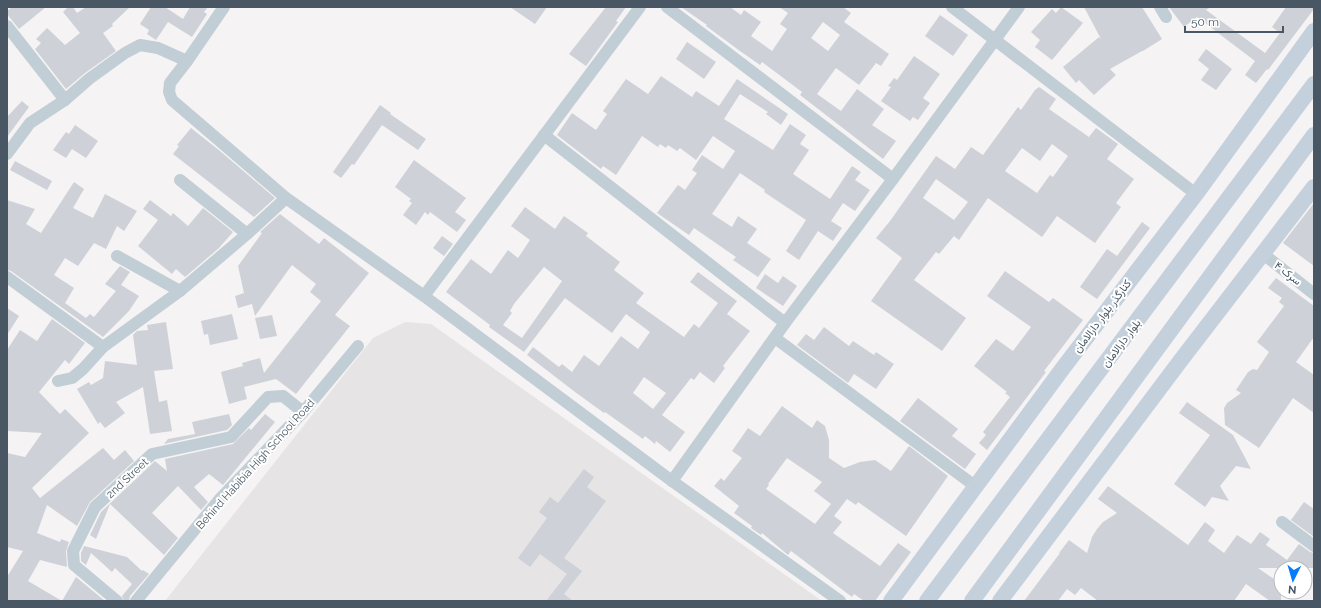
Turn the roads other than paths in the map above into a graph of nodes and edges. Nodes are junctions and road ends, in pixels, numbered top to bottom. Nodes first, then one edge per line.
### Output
1 (224, 7) edge
2 (640, 7) edge
3 (667, 7) edge
4 (952, 7) edge
5 (1019, 7) edge
6 (7, 26) edge
7 (1314, 32) edge
8 (994, 40) junction
9 (187, 61) junction
10 (1314, 84) edge
11 (65, 100) junction
12 (544, 135) junction
13 (1314, 135) edge
14 (7, 154) edge
15 (894, 179) junction
16 (180, 180) dead end
17 (1314, 186) edge
18 (1196, 194) junction
19 (286, 198) junction
20 (248, 234) junction
21 (1262, 253) junction
22 (117, 256) dead end
23 (7, 277) edge
24 (180, 291) junction
25 (1314, 294) edge
26 (424, 296) junction
27 (785, 323) junction
28 (775, 338) junction
29 (358, 346) dead end
30 (103, 347) junction
31 (58, 381) dead end
32 (303, 412) junction
33 (672, 481) junction
34 (975, 486) junction
35 (1282, 522) dead end
36 (1314, 546) edge
37 (117, 601) edge
38 (136, 601) edge
39 (840, 601) edge
40 (891, 601) edge
41 (928, 601) edge
42 (972, 601) edge
43 (1000, 601) edge

1 - 9 street
2 - 12 street
3 - 15 street
4 - 8 street
5 - 8 street
6 - 11 street
7 - 18 street, کنارگذر بلوار دارالامان
8 - 15 street
8 - 18 street
9 - 11 street
9 - 19 street
10 - 41 street, بلوار دارالامان
11 - 14 street
12 - 26 street
12 - 27 street
13 - 42 street
15 - 27 street
16 - 20 street
17 - 21 street
18 - 34 street, کنارگذر بلوار دارالامان
19 - 20 street
19 - 26 street
20 - 24 street
21 - 25 street, سرک ۴
21 - 43 street
22 - 24 street
23 - 30 street
24 - 30 street
26 - 33 street
27 - 28 street
28 - 33 street
28 - 34 street
29 - 32 street, Behind Habibia High School Road
30 - 31 street
32 - 37 street, 2nd Street
32 - 38 street, Behind Habibia High School Road
33 - 39 street
34 - 40 street, کنارگذر بلوار دارالامان
35 - 36 street

